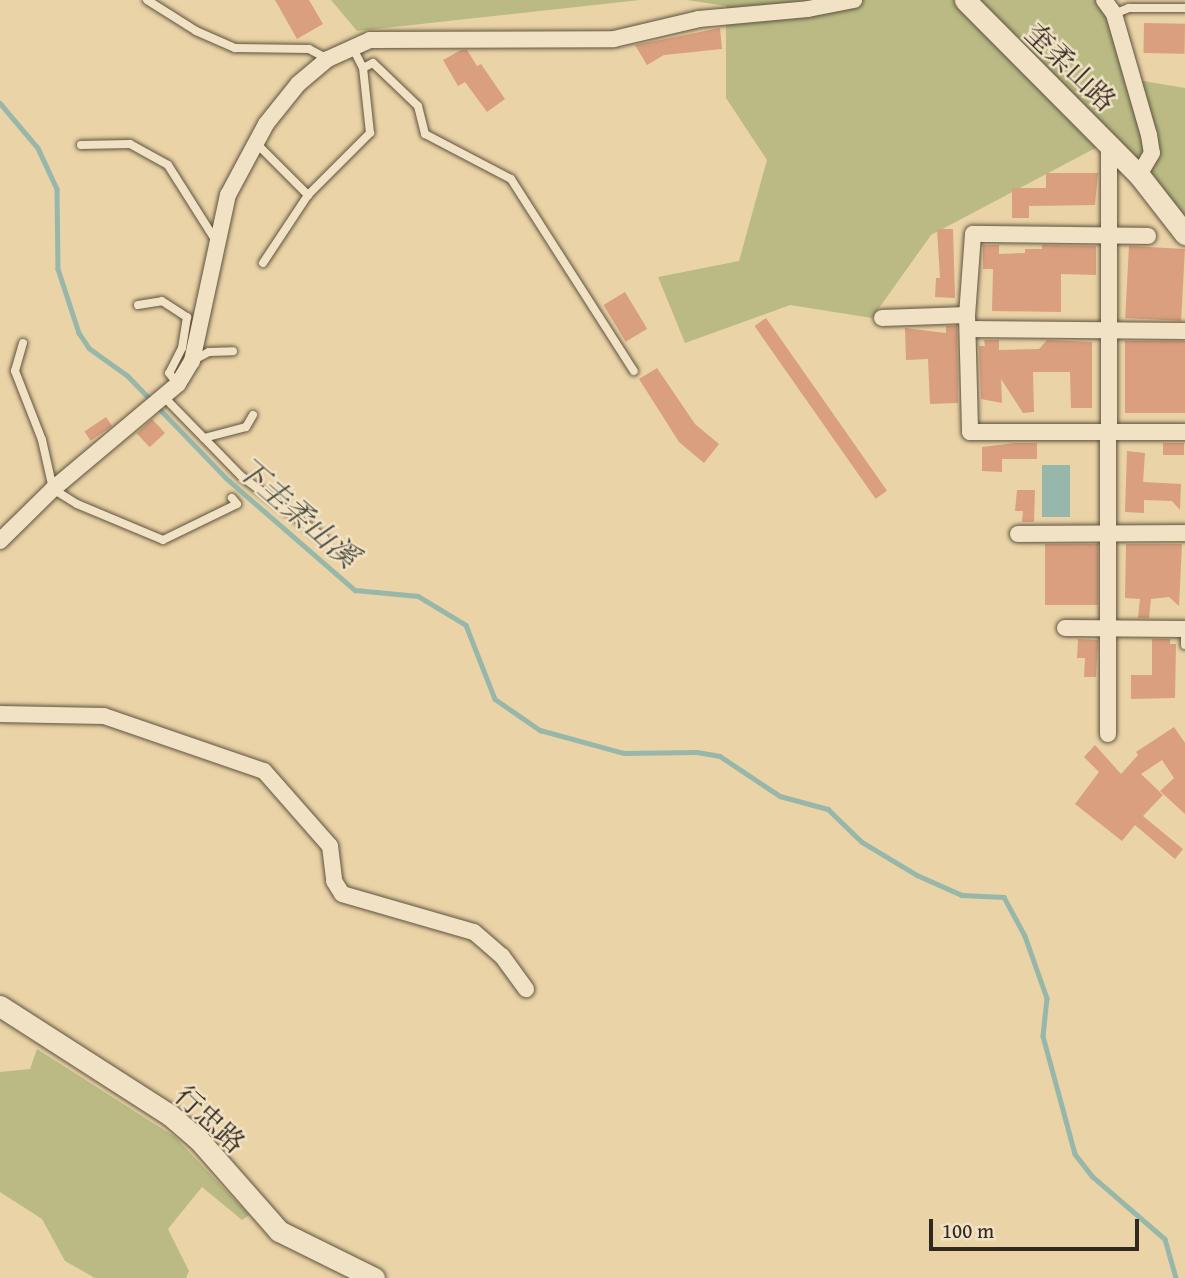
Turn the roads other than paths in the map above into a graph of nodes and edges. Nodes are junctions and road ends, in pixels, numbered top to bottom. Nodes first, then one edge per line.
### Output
1 (147, 0) edge
2 (854, 0) edge
3 (965, 0) edge
4 (1104, 0) edge
5 (1185, 9) edge
6 (1114, 15) junction
7 (353, 48) junction
8 (328, 59) junction
9 (363, 68) junction
10 (256, 143) junction
11 (1109, 143) junction
12 (81, 145) dead end
13 (1139, 175) junction
14 (308, 195) junction
15 (1185, 234) edge
16 (1109, 236) junction
17 (1148, 236) dead end
18 (217, 244) junction
19 (263, 264) dead end
20 (138, 306) dead end
21 (882, 318) dead end
22 (968, 322) junction
23 (1108, 331) junction
24 (1185, 331) edge
25 (23, 344) dead end
26 (233, 351) dead end
27 (192, 361) junction
28 (634, 371) dead end
29 (178, 384) junction
30 (161, 399) junction
31 (253, 415) dead end
32 (1108, 432) junction
33 (1185, 432) edge
34 (204, 438) junction
35 (53, 489) junction
36 (232, 498) dead end
37 (1108, 533) junction
38 (1185, 533) edge
39 (1018, 534) dead end
40 (324, 538) dead end
41 (0, 541) edge
42 (1065, 628) dead end
43 (1108, 628) junction
44 (1185, 629) edge
45 (1185, 645) edge
46 (0, 714) edge
47 (1108, 734) dead end
48 (526, 989) dead end
49 (0, 1006) edge
50 (374, 1278) edge

1 - 8 lane
2 - 7 street
3 - 11 street, 奎柔山路
4 - 6 street
5 - 6 lane
6 - 13 street
7 - 8 street
7 - 9 lane
8 - 10 street
9 - 14 lane
9 - 28 lane
10 - 14 lane
10 - 18 street
11 - 13 street, 奎柔山路
11 - 16 street, 奎柔山路
12 - 18 lane
13 - 15 street, 奎柔山路
14 - 19 lane
16 - 17 street
16 - 22 street
16 - 23 street, 奎柔山路
18 - 27 street
20 - 29 lane
21 - 22 street
22 - 23 street
22 - 32 street
23 - 24 street
23 - 32 street, 奎柔山路
25 - 35 lane
26 - 27 lane
27 - 29 street
29 - 30 street
30 - 34 lane
30 - 35 street
31 - 34 lane
32 - 33 street
32 - 37 street, 奎柔山路
34 - 40 lane
35 - 36 lane
35 - 41 street
37 - 38 street
37 - 39 street
37 - 43 street, 奎柔山路
42 - 43 street
43 - 44 street
43 - 47 street, 奎柔山路
44 - 45 lane
46 - 48 street
49 - 50 street, 行忠路

